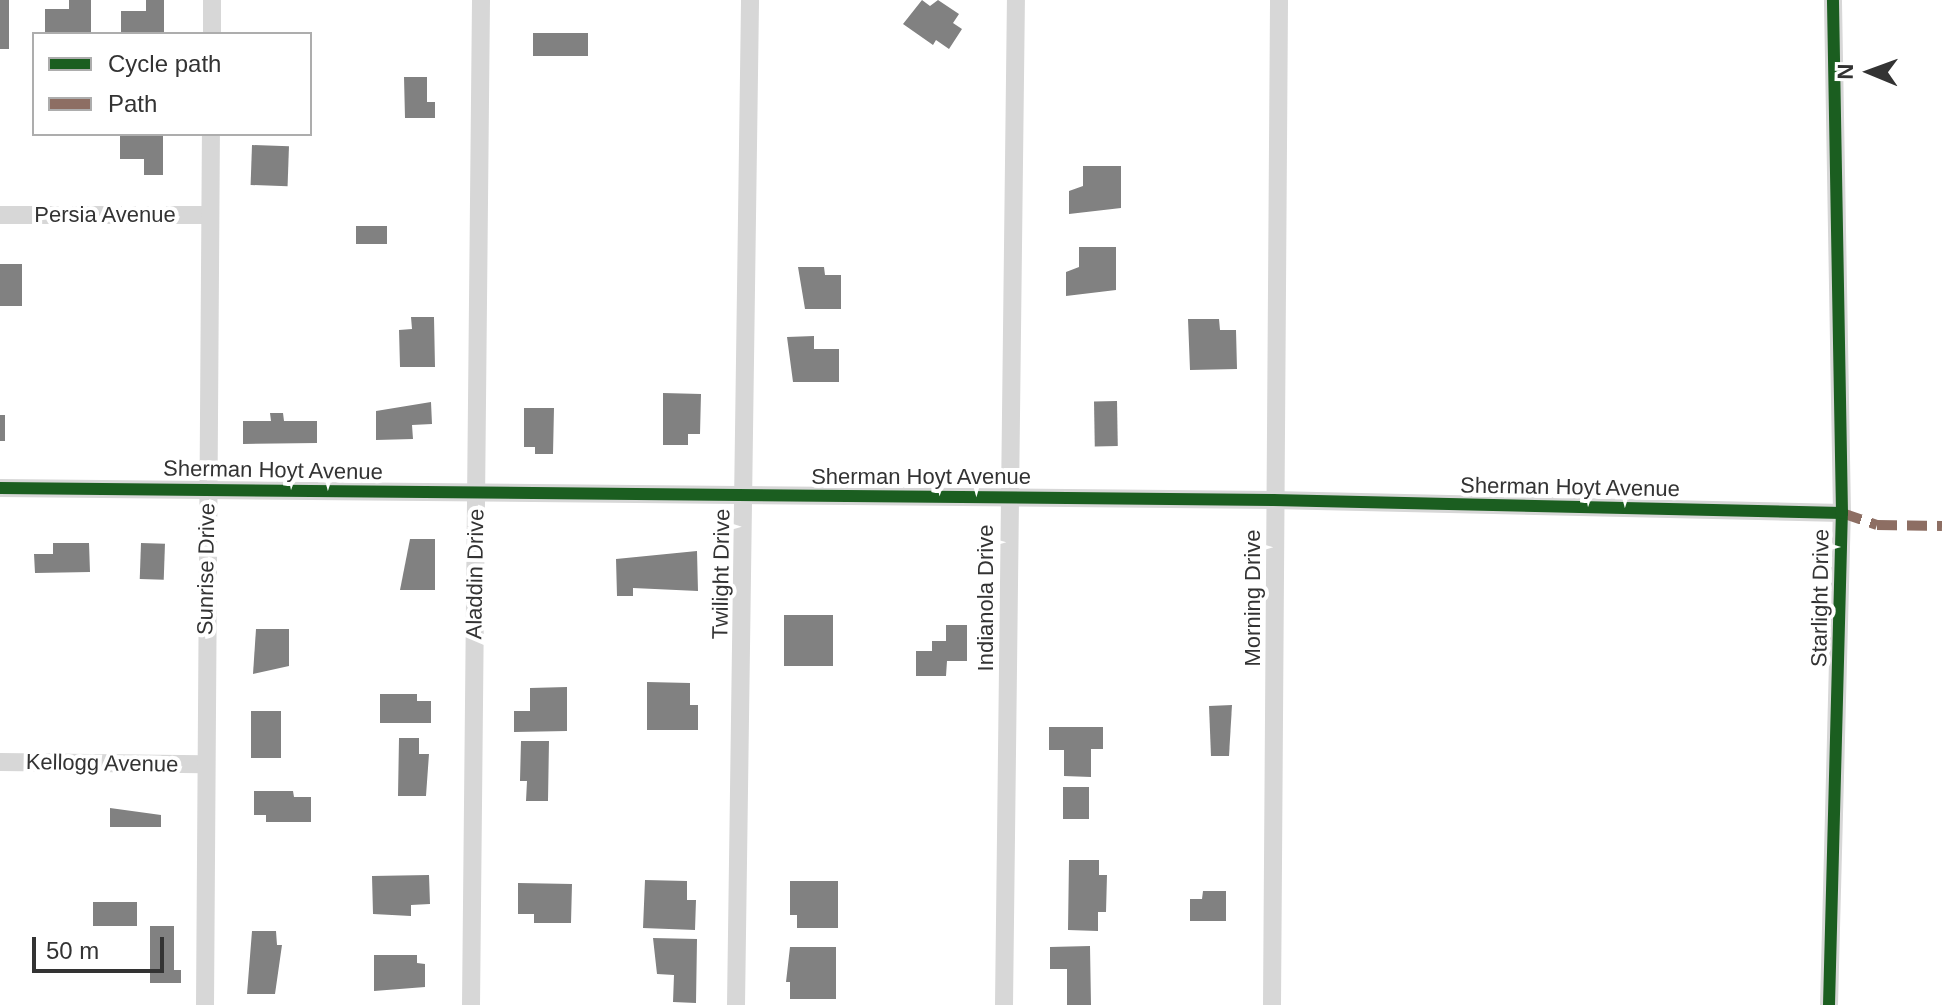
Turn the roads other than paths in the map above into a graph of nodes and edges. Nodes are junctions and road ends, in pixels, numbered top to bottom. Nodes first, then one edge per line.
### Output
1 (212, 0) edge
2 (481, 0) edge
3 (750, 0) edge
4 (1016, 0) edge
5 (1279, 0) edge
6 (1833, 0) edge
7 (212, 32) edge
8 (211, 136) edge
9 (0, 215) edge
10 (209, 215) junction
11 (0, 488) edge
12 (206, 489) junction
13 (475, 492) junction
14 (742, 496) junction
15 (1006, 498) junction
16 (1273, 500) junction
17 (1842, 513) junction
18 (0, 762) edge
19 (204, 764) junction
20 (205, 1005) edge
21 (471, 1005) edge
22 (736, 1005) edge
23 (1004, 1005) edge
24 (1272, 1005) edge
25 (1829, 1005) edge

1 - 7 street
2 - 13 street, Aladdin Drive
3 - 14 street, Twilight Drive
4 - 15 street, Indianola Drive
5 - 16 street, Morning Drive
6 - 17 street, Starlight Drive
8 - 10 street, Sunrise Drive
9 - 10 street, Persia Avenue
10 - 12 street, Sunrise Drive
11 - 12 street, Sherman Hoyt Avenue
12 - 13 street, Sherman Hoyt Avenue
12 - 19 street, Sunrise Drive
13 - 14 street, Sherman Hoyt Avenue
13 - 21 street, Aladdin Drive
14 - 15 street, Sherman Hoyt Avenue
14 - 22 street, Twilight Drive
15 - 16 street, Sherman Hoyt Avenue
15 - 23 street, Indianola Drive
16 - 17 street, Sherman Hoyt Avenue
16 - 24 street, Morning Drive
17 - 25 street, Starlight Drive
18 - 19 street, Kellogg Avenue
19 - 20 street, Sunrise Drive

